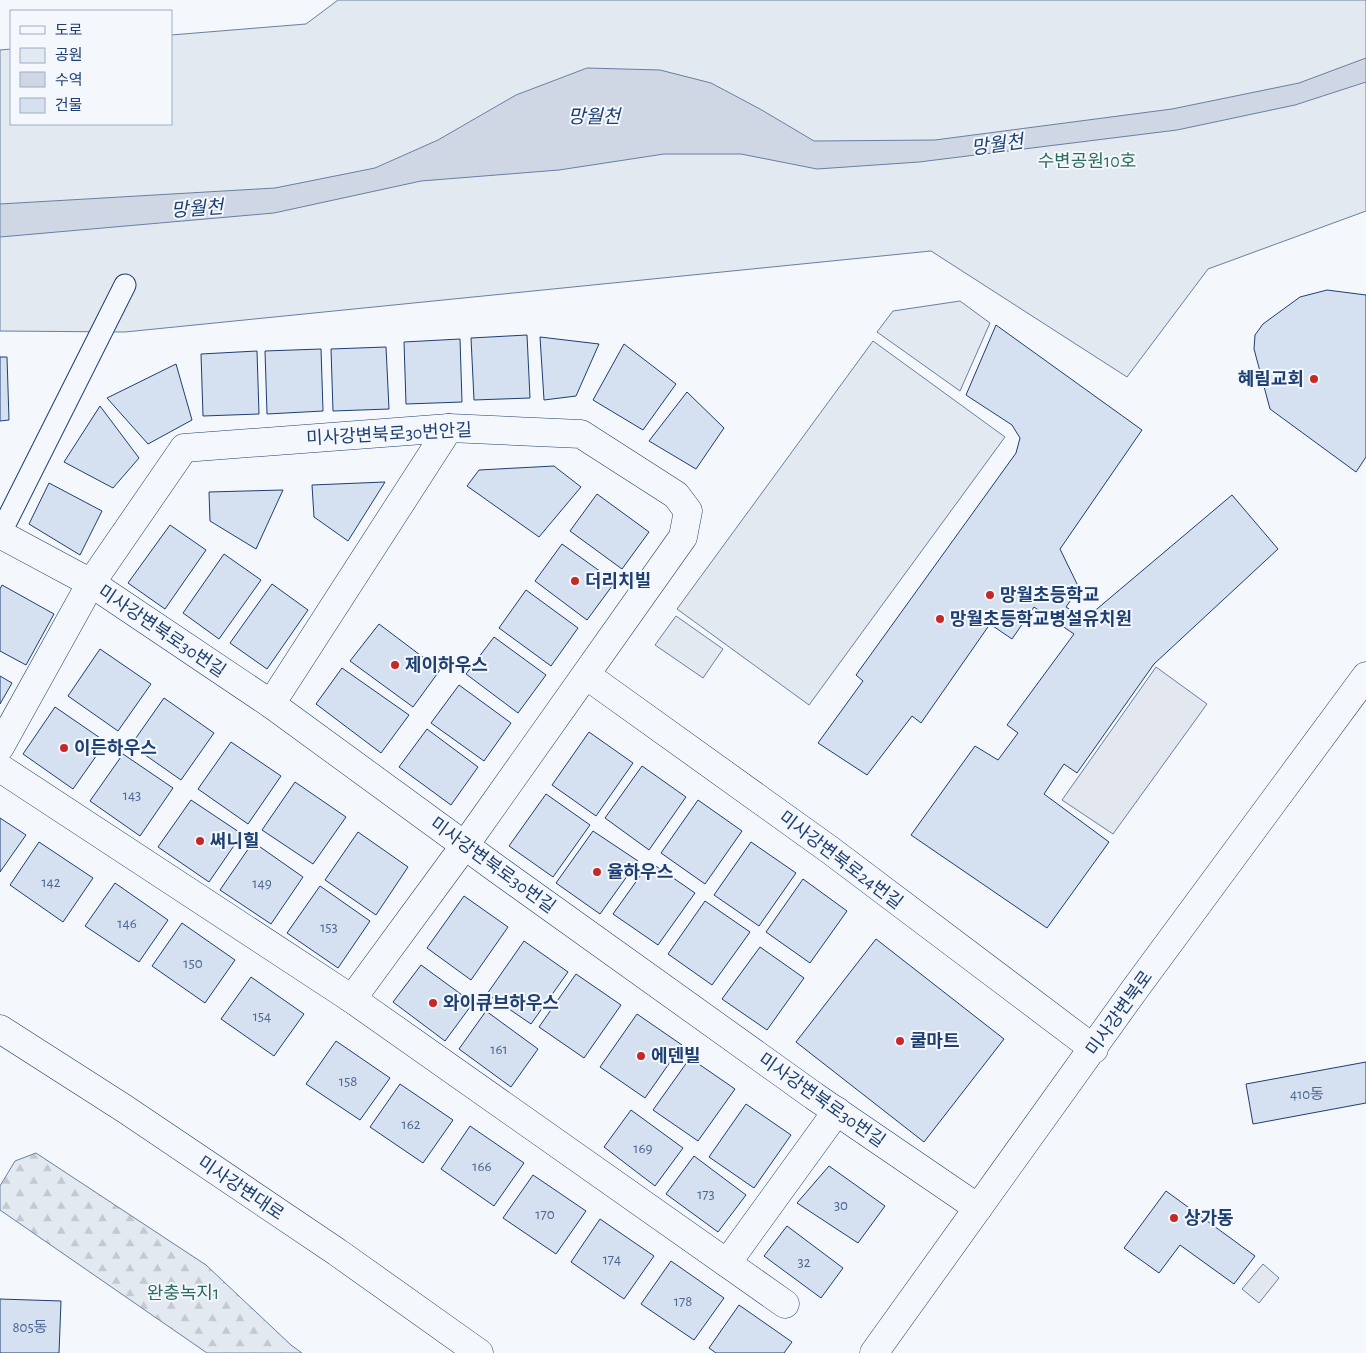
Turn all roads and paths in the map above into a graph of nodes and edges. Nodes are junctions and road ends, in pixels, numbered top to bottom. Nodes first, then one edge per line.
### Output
1 (125, 285) dead end
2 (448, 428) junction
3 (0, 534) edge
4 (91, 583) junction
5 (586, 675) junction
6 (1366, 676) edge
7 (271, 704) junction
8 (0, 747) edge
9 (0, 768) edge
10 (465, 845) junction
11 (352, 998) junction
12 (0, 1029) edge
13 (1094, 1049) junction
14 (837, 1111) junction
15 (978, 1208) junction
16 (727, 1263) junction
17 (785, 1304) dead end
18 (479, 1353) edge
19 (874, 1353) edge

1 - 3 street
2 - 4 street, 미사강변북로30번안길
2 - 5 street, 미사강변북로30번안길
2 - 7 street
3 - 4 street, 미사강변북로30번길
4 - 7 street, 미사강변북로30번길
4 - 8 street
5 - 10 street, 미사강변북로30번안길
5 - 13 street, 미사강변북로24번길
6 - 13 street, 미사강변북로
7 - 10 street, 미사강변북로30번길
9 - 11 street
10 - 11 street, 미사강변북로30번안길
10 - 14 street, 미사강변북로30번길
11 - 16 street
12 - 18 street, 미사강변대로
13 - 15 street, 미사강변북로
14 - 15 street, 미사강변북로30번길
14 - 16 street
15 - 19 street, 미사강변북로
16 - 17 street

